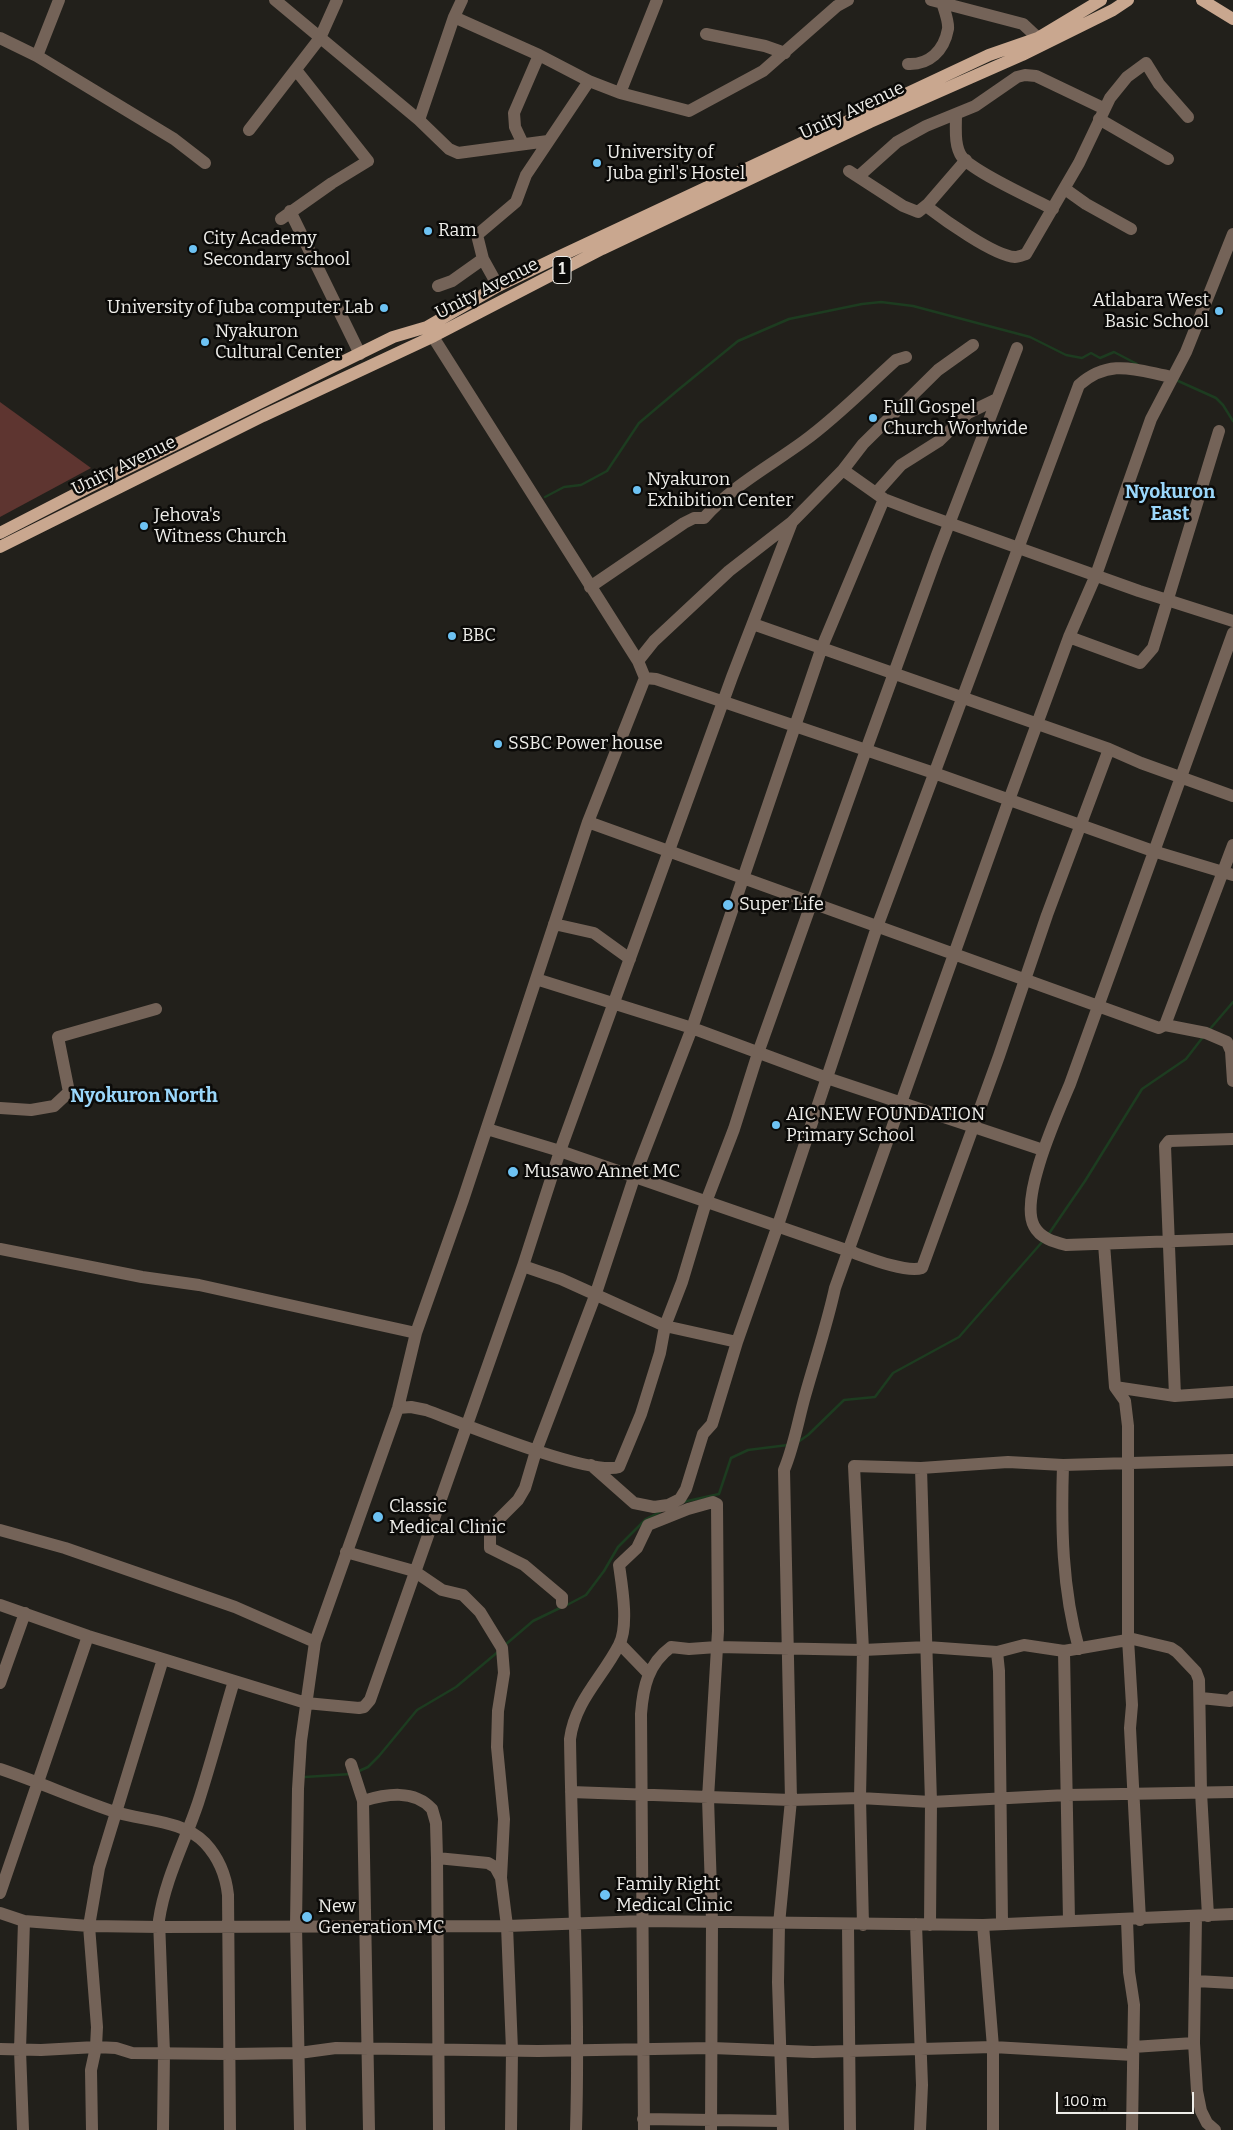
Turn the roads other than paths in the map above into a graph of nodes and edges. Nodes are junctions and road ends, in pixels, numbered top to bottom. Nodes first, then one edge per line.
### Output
1 (59, 0) edge
2 (275, 0) edge
3 (337, 0) edge
4 (462, 0) edge
5 (657, 0) edge
6 (848, 0) edge
7 (1100, 0) edge
8 (1128, 0) edge
9 (1202, 0) edge
10 (937, 1) edge
11 (454, 17) junction
12 (1233, 19) edge
13 (706, 34) dead end
14 (0, 38) edge
15 (320, 38) junction
16 (1038, 38) junction
17 (785, 53) junction
18 (37, 56) junction
19 (539, 56) junction
20 (908, 64) dead end
21 (296, 70) junction
22 (589, 81) junction
23 (620, 93) junction
24 (1101, 114) junction
25 (956, 115) junction
26 (1188, 117) dead end
27 (419, 120) junction
28 (249, 130) dead end
29 (548, 141) junction
30 (523, 144) junction
31 (1168, 159) dead end
32 (966, 160) junction
33 (205, 163) dead end
34 (744, 175) junction
35 (1065, 189) junction
36 (926, 206) junction
37 (1053, 209) junction
38 (1131, 229) dead end
39 (1233, 234) edge
40 (484, 259) junction
41 (438, 286) dead end
42 (498, 286) junction
43 (430, 332) junction
44 (973, 345) dead end
45 (1017, 348) dead end
46 (360, 354) junction
47 (906, 356) dead end
48 (1174, 374) junction
49 (996, 400) junction
50 (1219, 431) dead end
51 (843, 470) junction
52 (880, 496) junction
53 (792, 522) junction
54 (948, 524) junction
55 (0, 533) edge
56 (0, 547) edge
57 (1019, 547) junction
58 (1096, 575) junction
59 (590, 587) junction
60 (1167, 599) junction
61 (1233, 621) edge
62 (753, 624) junction
63 (1233, 633) edge
64 (1069, 637) junction
65 (822, 647) junction
66 (638, 661) junction
67 (895, 673) junction
68 (645, 678) junction
69 (964, 700) junction
70 (724, 702) junction
71 (794, 725) junction
72 (1038, 725) junction
73 (1109, 749) junction
74 (866, 750) junction
75 (934, 773) junction
76 (1180, 778) junction
77 (1233, 796) edge
78 (1009, 800) junction
79 (588, 822) junction
80 (1082, 824) junction
81 (1233, 845) edge
82 (669, 851) junction
83 (1153, 851) junction
84 (1228, 874) edge
85 (741, 879) junction
86 (811, 902) junction
87 (554, 924) junction
88 (877, 927) junction
89 (954, 955) junction
90 (630, 960) junction
91 (536, 979) junction
92 (1026, 981) junction
93 (614, 1002) junction
94 (1098, 1006) junction
95 (156, 1009) dead end
96 (1165, 1025) junction
97 (692, 1028) junction
98 (758, 1054) junction
99 (827, 1078) junction
100 (1233, 1081) edge
101 (902, 1102) junction
102 (0, 1108) edge
103 (973, 1127) junction
104 (486, 1129) junction
105 (1233, 1139) edge
106 (1044, 1150) junction
107 (560, 1151) junction
108 (634, 1178) junction
109 (706, 1202) junction
110 (778, 1226) junction
111 (1233, 1238) edge
112 (1170, 1241) junction
113 (1104, 1244) junction
114 (0, 1249) edge
115 (849, 1251) junction
116 (523, 1266) junction
117 (595, 1296) junction
118 (665, 1326) junction
119 (416, 1333) junction
120 (736, 1342) junction
121 (1115, 1387) junction
122 (1233, 1392) edge
123 (1175, 1396) junction
124 (398, 1408) junction
125 (466, 1425) junction
126 (536, 1451) junction
127 (1233, 1460) edge
128 (1129, 1464) junction
129 (591, 1465) junction
130 (1063, 1465) junction
131 (921, 1468) junction
132 (0, 1530) edge
133 (346, 1552) junction
134 (414, 1571) junction
135 (562, 1603) dead end
136 (0, 1605) edge
137 (25, 1613) junction
138 (88, 1636) junction
139 (1128, 1639) junction
140 (315, 1642) junction
141 (620, 1644) junction
142 (717, 1647) junction
143 (927, 1647) junction
144 (788, 1649) junction
145 (1080, 1649) junction
146 (863, 1650) junction
147 (1064, 1651) junction
148 (997, 1652) junction
149 (163, 1659) junction
150 (648, 1673) junction
151 (234, 1681) junction
152 (0, 1683) edge
153 (1201, 1698) junction
154 (1232, 1700) edge
155 (306, 1703) junction
156 (351, 1764) dead end
157 (0, 1769) edge
158 (39, 1782) junction
159 (571, 1792) junction
160 (1201, 1792) junction
161 (1233, 1792) edge
162 (643, 1794) junction
163 (1067, 1795) junction
164 (1131, 1795) junction
165 (708, 1798) junction
166 (860, 1798) junction
167 (999, 1799) junction
168 (790, 1800) junction
169 (363, 1801) junction
170 (931, 1802) junction
171 (116, 1812) junction
172 (188, 1831) junction
173 (437, 1858) junction
174 (501, 1878) junction
175 (0, 1893) edge
176 (0, 1913) edge
177 (1233, 1914) edge
178 (1202, 1916) junction
179 (1069, 1920) junction
180 (1134, 1920) junction
181 (24, 1921) junction
182 (644, 1921) junction
183 (712, 1921) junction
184 (574, 1922) junction
185 (1002, 1923) junction
186 (366, 1924) junction
187 (779, 1924) junction
188 (916, 1924) junction
189 (296, 1925) junction
190 (438, 1925) junction
191 (848, 1925) junction
192 (863, 1925) junction
193 (930, 1925) junction
194 (983, 1925) junction
195 (90, 1926) junction
196 (228, 1926) junction
197 (507, 1926) junction
198 (160, 1927) junction
199 (1196, 1981) junction
200 (1233, 1983) edge
201 (1141, 2024) dead end
202 (1194, 2043) junction
203 (96, 2047) junction
204 (993, 2047) junction
205 (712, 2048) junction
206 (920, 2048) junction
207 (0, 2049) edge
208 (368, 2049) junction
209 (642, 2049) junction
210 (1135, 2049) junction
211 (20, 2050) junction
212 (438, 2050) junction
213 (512, 2050) junction
214 (579, 2051) junction
215 (781, 2051) junction
216 (849, 2051) junction
217 (164, 2053) junction
218 (299, 2053) junction
219 (230, 2054) junction
220 (644, 2125) edge
221 (711, 2125) edge
222 (782, 2126) edge
223 (23, 2130) edge
224 (92, 2130) edge
225 (163, 2130) edge
226 (230, 2130) edge
227 (300, 2130) edge
228 (369, 2130) edge
229 (439, 2130) edge
230 (511, 2130) edge
231 (576, 2130) edge
232 (850, 2130) edge
233 (920, 2130) edge
234 (993, 2130) edge
235 (1132, 2130) edge
236 (1215, 2130) edge

1 - 18 street
2 - 15 street
3 - 15 street
4 - 11 street
5 - 23 street
6 - 17 street
7 - 16 main road, Unity Avenue / 1
8 - 34 main road, Unity Avenue / 1
9 - 12 main road
10 - 16 street
10 - 20 street
11 - 19 street
11 - 27 street
13 - 17 street
14 - 18 street
15 - 21 street
15 - 27 street
16 - 34 main road, Unity Avenue / 1
17 - 23 street
18 - 33 street
19 - 22 street
19 - 30 street
21 - 28 street
21 - 46 street
22 - 23 street
22 - 29 street
24 - 25 street
24 - 26 street
24 - 31 street
24 - 35 street
25 - 32 street
25 - 36 street
27 - 30 street
29 - 30 street
29 - 40 street
32 - 36 street
32 - 37 street
34 - 42 main road, Unity Avenue / 1
34 - 43 main road, Unity Avenue / 1
35 - 37 street
35 - 38 street
36 - 37 street
39 - 48 street
40 - 41 street
40 - 42 street
42 - 43 main road, Unity Avenue / 1
43 - 46 main road, Unity Avenue / 1
43 - 56 main road, Unity Avenue / 1
43 - 59 street
44 - 51 street
45 - 49 street
46 - 55 main road, Unity Avenue / 1
47 - 59 street
48 - 57 street
48 - 58 street
49 - 52 street
49 - 54 street
50 - 60 street
51 - 52 street
51 - 53 street
52 - 54 street
52 - 65 street
53 - 62 street
53 - 66 street
54 - 57 street
54 - 67 street
57 - 58 street
57 - 69 street
58 - 60 street
58 - 64 street
59 - 66 street
60 - 61 street
60 - 64 street
62 - 65 street
62 - 70 street
63 - 76 street
64 - 72 street
65 - 67 street
65 - 71 street
66 - 68 street
67 - 69 street
67 - 74 street
68 - 70 street
68 - 79 street
69 - 72 street
69 - 75 street
70 - 71 street
70 - 82 street
71 - 74 street
71 - 85 street
72 - 73 street
72 - 78 street
73 - 76 street
73 - 80 street
74 - 75 street
74 - 86 street
75 - 78 street
75 - 88 street
76 - 77 street
76 - 83 street
78 - 80 street
78 - 89 street
79 - 82 street
79 - 87 street
80 - 83 street
80 - 92 street
81 - 84 street
82 - 85 street
82 - 90 street
83 - 84 street
83 - 94 street
84 - 96 street
85 - 86 street
85 - 97 street
86 - 88 street
86 - 98 street
87 - 90 street
87 - 91 street
88 - 89 street
88 - 99 street
89 - 92 street
89 - 101 street
90 - 93 street
91 - 93 street
91 - 104 street
92 - 94 street
92 - 103 street
93 - 97 street
93 - 107 street
94 - 96 street
94 - 106 street
95 - 102 street
96 - 100 street
97 - 98 street
97 - 108 street
98 - 99 street
98 - 109 street
99 - 101 street
99 - 110 street
101 - 103 street
101 - 115 street
103 - 106 street
103 - 115 street
104 - 107 street
104 - 119 street
105 - 112 street
106 - 113 street
107 - 108 street
107 - 116 street
108 - 109 street
108 - 117 street
109 - 110 street
109 - 118 street
110 - 115 street
110 - 120 street
111 - 112 street
112 - 113 street
112 - 123 street
113 - 121 street
114 - 119 street
115 - 144 street
116 - 117 street
116 - 125 street
117 - 118 street
117 - 126 street
118 - 120 street
118 - 129 street
119 - 124 street
120 - 129 street
121 - 123 street
121 - 128 street
122 - 123 street
124 - 125 street
124 - 133 street
125 - 126 street
125 - 134 street
126 - 129 street
126 - 135 street
127 - 128 street
128 - 130 street
128 - 139 street
130 - 131 street
130 - 145 street
131 - 143 street
131 - 146 street
132 - 140 street
133 - 134 street
133 - 140 street
134 - 155 street
134 - 174 street
136 - 137 street
137 - 138 street
137 - 152 street
138 - 149 street
138 - 158 street
139 - 145 street
139 - 153 street
139 - 164 street
140 - 155 street
141 - 142 street
141 - 150 street
141 - 159 street
142 - 144 street
142 - 150 street
142 - 165 street
143 - 146 street
143 - 148 street
143 - 170 street
144 - 146 street
144 - 168 street
145 - 147 street
146 - 166 street
147 - 148 street
147 - 163 street
148 - 167 street
149 - 151 street
149 - 171 street
150 - 162 street
151 - 155 street
151 - 172 street
153 - 154 street
153 - 160 street
155 - 189 street
156 - 169 street
157 - 158 street
158 - 171 street
158 - 175 street
159 - 162 street
159 - 184 street
160 - 161 street
160 - 164 street
160 - 178 street
162 - 165 street
162 - 182 street
163 - 164 street
163 - 167 street
163 - 179 street
164 - 180 street
165 - 168 street
165 - 183 street
166 - 168 street
166 - 170 street
166 - 192 street
167 - 170 street
167 - 185 street
168 - 187 street
169 - 173 street
169 - 186 street
170 - 193 street
171 - 172 street
171 - 195 street
172 - 196 street
172 - 198 street
173 - 174 street
173 - 190 street
174 - 197 street
176 - 181 street
177 - 178 street
178 - 180 street
178 - 199 street
179 - 180 street
179 - 185 street
180 - 210 street
181 - 195 street
181 - 211 street
182 - 183 street
182 - 184 street
182 - 209 street
183 - 187 street
183 - 205 street
184 - 197 street
184 - 214 street
185 - 194 street
186 - 189 street
186 - 190 street
186 - 208 street
187 - 191 street
187 - 215 street
188 - 192 street
188 - 193 street
188 - 206 street
189 - 196 street
189 - 218 street
190 - 197 street
190 - 212 street
191 - 192 street
191 - 216 street
193 - 194 street
194 - 204 street
195 - 198 street
195 - 203 street
196 - 198 street
196 - 219 street
197 - 213 street
198 - 217 street
199 - 200 street
199 - 202 street
201 - 210 street
202 - 210 street
202 - 236 street
203 - 211 street
203 - 217 street
203 - 224 street
204 - 206 street
204 - 210 street
204 - 234 street
205 - 209 street
205 - 215 street
205 - 221 street
206 - 216 street
206 - 233 street
207 - 211 street
208 - 212 street
208 - 218 street
208 - 228 street
209 - 214 street
209 - 220 street
210 - 235 street
211 - 223 street
212 - 213 street
212 - 229 street
213 - 214 street
213 - 230 street
214 - 231 street
215 - 216 street
215 - 222 street
216 - 232 street
217 - 219 street
217 - 225 street
218 - 219 street
218 - 227 street
219 - 226 street
220 - 221 street
221 - 222 street

